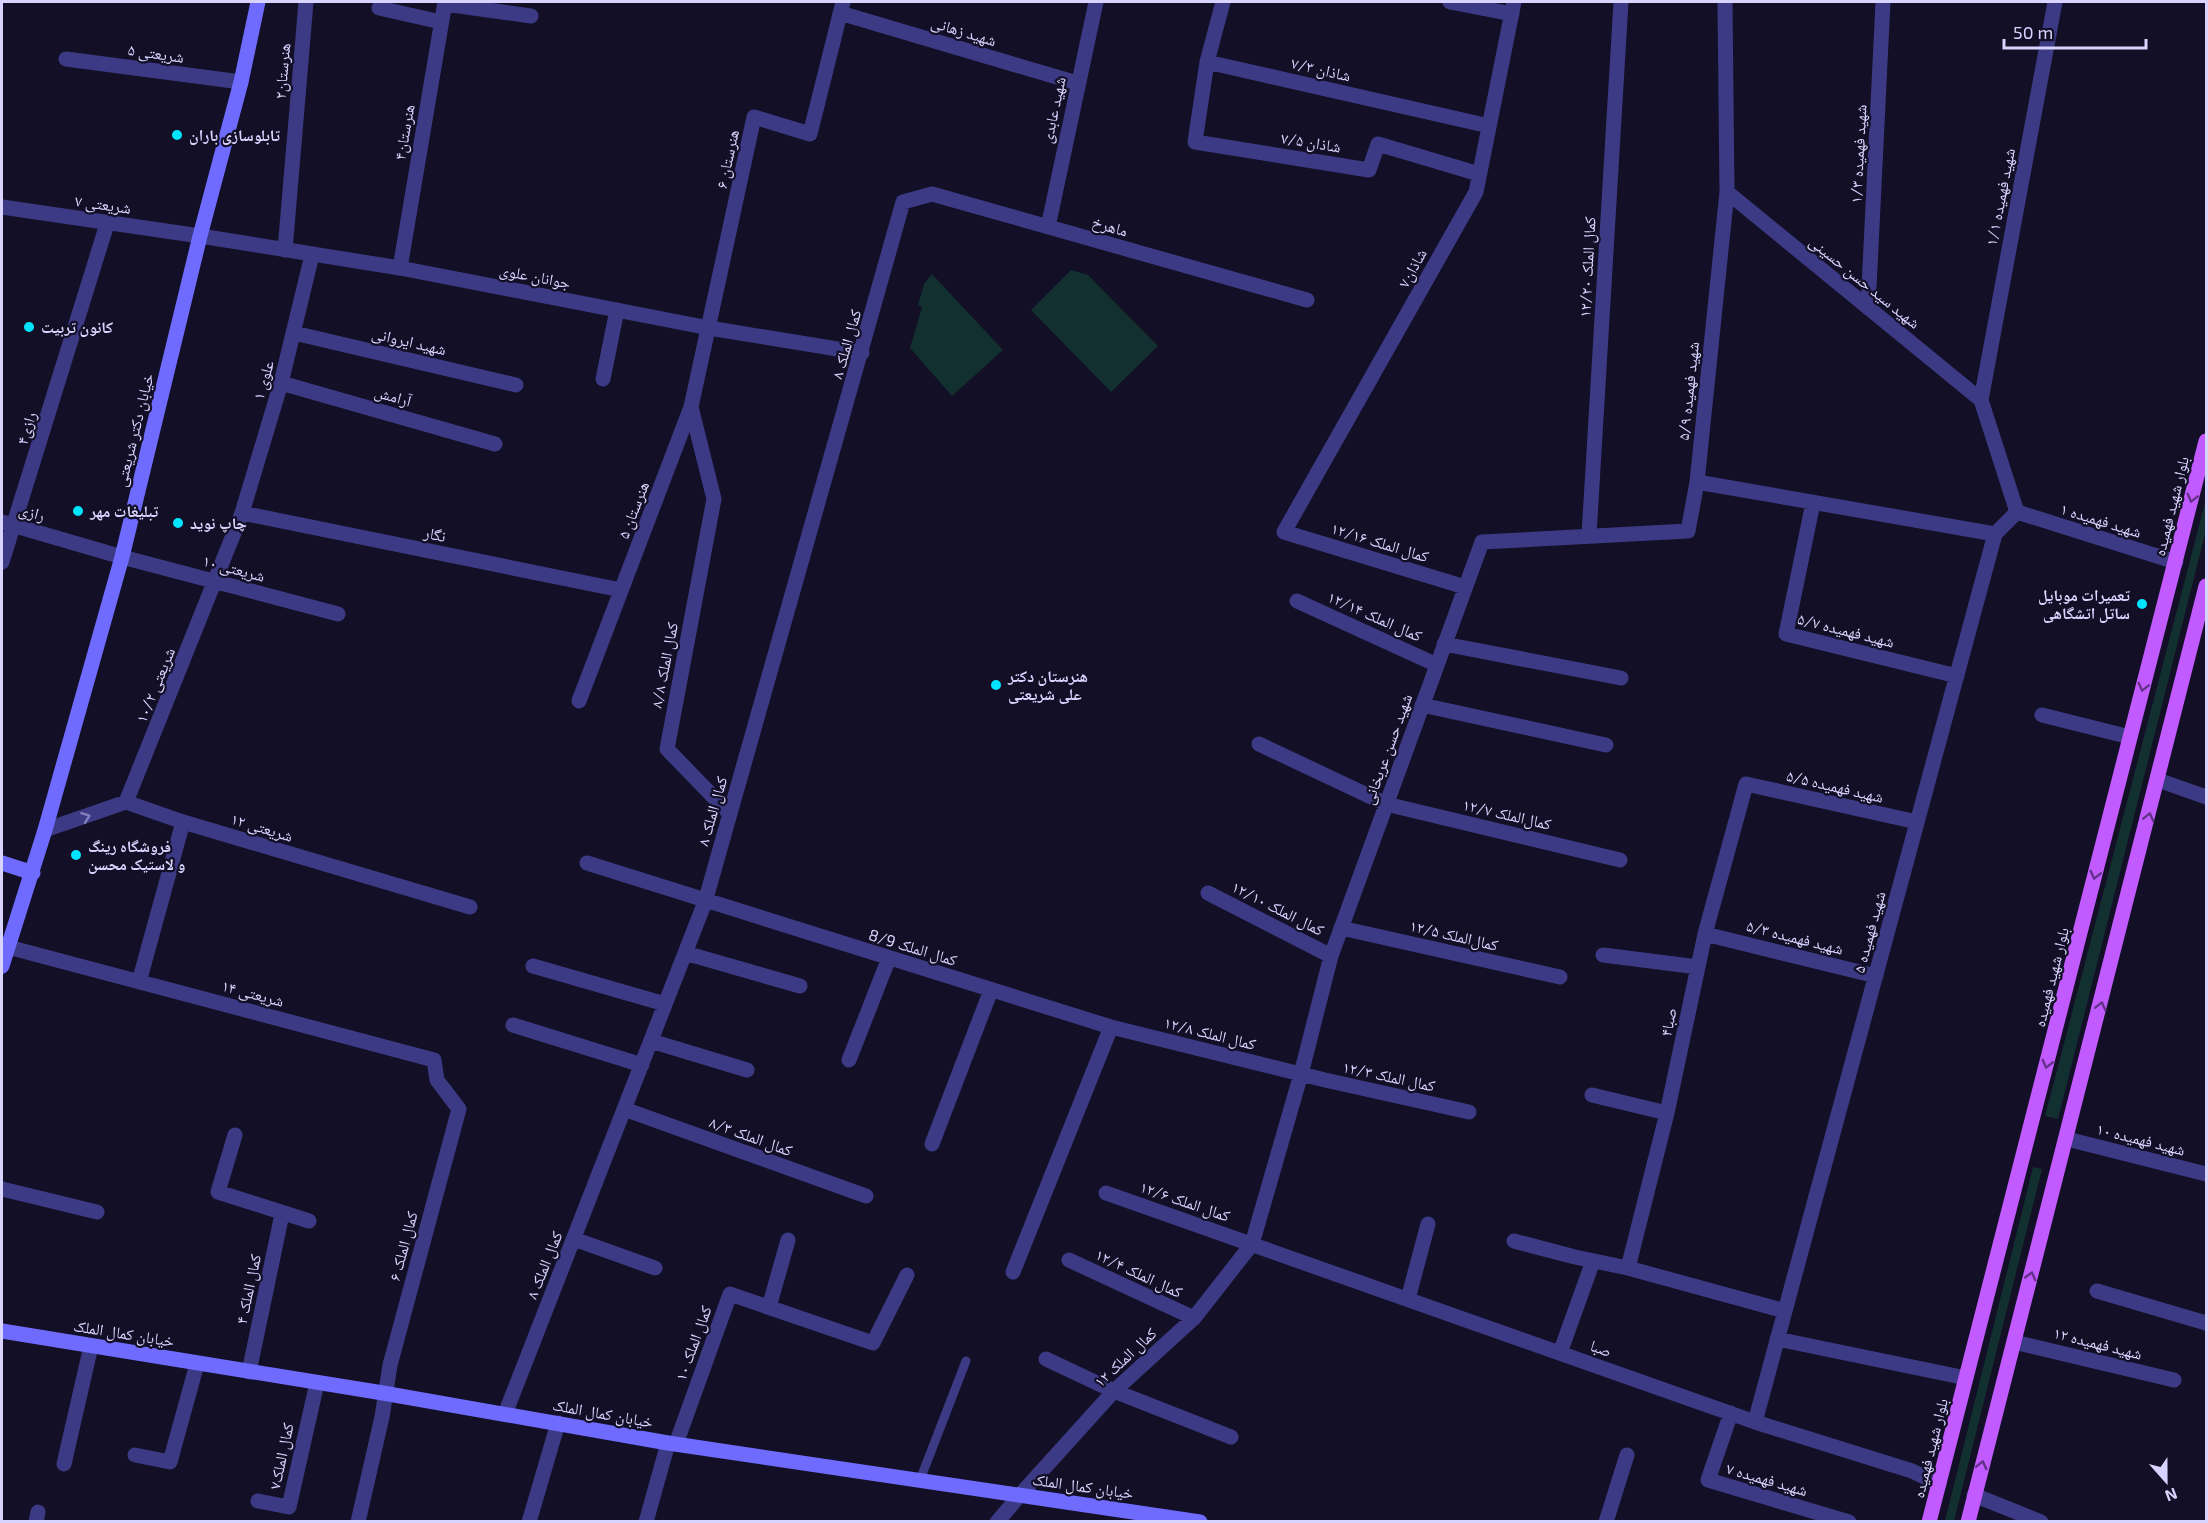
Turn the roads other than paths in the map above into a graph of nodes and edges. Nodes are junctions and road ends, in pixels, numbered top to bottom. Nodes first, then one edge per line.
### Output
1 (258, 2) edge
2 (306, 2) edge
3 (1096, 2) edge
4 (1223, 2) edge
5 (1450, 2) edge
6 (1621, 2) edge
7 (1725, 2) edge
8 (1883, 2) edge
9 (2055, 2) edge
10 (445, 3) edge
11 (842, 7) edge
12 (379, 8) dead end
13 (1513, 8) edge
14 (531, 16) dead end
15 (441, 22) junction
16 (66, 59) dead end
17 (1207, 62) junction
18 (240, 82) junction
19 (1077, 83) junction
20 (1489, 126) junction
21 (1479, 174) junction
22 (1727, 192) junction
23 (903, 202) joint
24 (2, 207) edge
25 (107, 224) junction
26 (1048, 227) junction
27 (200, 236) junction
28 (285, 250) junction
29 (312, 255) junction
30 (400, 268) junction
31 (1307, 300) dead end
32 (1868, 308) junction
33 (617, 310) junction
34 (709, 328) junction
35 (294, 333) junction
36 (862, 354) junction
37 (603, 379) dead end
38 (281, 383) junction
39 (516, 385) dead end
40 (1981, 400) junction
41 (691, 407) junction
42 (2206, 441) edge
43 (495, 444) dead end
44 (1696, 482) junction
45 (1813, 503) junction
46 (2017, 512) junction
47 (242, 513) junction
48 (8, 524) edge
49 (1284, 532) joint
50 (1995, 534) junction
51 (1589, 535) junction
52 (122, 557) junction
53 (2, 562) edge
54 (2175, 562) junction
55 (217, 582) junction
56 (2206, 586) edge
57 (1465, 587) junction
58 (621, 590) junction
59 (1297, 601) dead end
60 (338, 614) dead end
61 (1444, 644) junction
62 (1437, 665) junction
63 (1956, 676) junction
64 (1621, 678) dead end
65 (579, 701) dead end
66 (1422, 705) junction
67 (2042, 715) dead end
68 (2130, 737) junction
69 (1259, 744) dead end
70 (1606, 745) dead end
71 (2158, 780) junction
72 (1746, 784) joint
73 (2206, 797) edge
74 (126, 802) junction
75 (1386, 804) junction
76 (730, 814) junction
77 (183, 822) junction
78 (1917, 822) junction
79 (45, 830) junction
80 (1620, 860) dead end
81 (2, 863) edge
82 (587, 863) dead end
83 (33, 873) junction
84 (1208, 893) dead end
85 (705, 902) junction
86 (470, 907) dead end
87 (1341, 928) junction
88 (1706, 934) junction
89 (8, 947) junction
90 (685, 953) junction
91 (1603, 955) dead end
92 (1331, 956) junction
93 (889, 958) junction
94 (2, 966) edge
95 (533, 966) dead end
96 (1698, 967) junction
97 (1876, 976) junction
98 (1560, 977) dead end
99 (139, 982) junction
100 (800, 986) dead end
101 (991, 990) junction
102 (665, 1004) junction
103 (513, 1025) dead end
104 (1111, 1026) junction
105 (651, 1041) junction
106 (849, 1060) dead end
107 (642, 1065) junction
108 (747, 1070) dead end
109 (1301, 1074) junction
110 (1592, 1095) dead end
111 (459, 1109) joint
112 (624, 1109) junction
113 (1469, 1112) dead end
114 (1667, 1113) junction
115 (235, 1135) dead end
116 (2067, 1139) junction
117 (932, 1144) dead end
118 (2206, 1174) edge
119 (2, 1189) edge
120 (1106, 1193) dead end
121 (866, 1196) dead end
122 (97, 1212) dead end
123 (282, 1214) junction
124 (309, 1221) dead end
125 (1428, 1224) dead end
126 (574, 1239) junction
127 (788, 1240) dead end
128 (1514, 1241) dead end
129 (1252, 1244) junction
130 (1069, 1260) dead end
131 (1593, 1261) junction
132 (655, 1268) dead end
133 (1628, 1268) junction
134 (1013, 1272) dead end
135 (907, 1275) dead end
136 (2097, 1292) dead end
137 (1408, 1299) junction
138 (769, 1307) junction
139 (1785, 1311) junction
140 (1194, 1318) junction
141 (2206, 1323) edge
142 (2, 1331) edge
143 (1777, 1339) junction
144 (2014, 1342) junction
145 (91, 1346) junction
146 (1560, 1353) junction
147 (1046, 1359) dead end
148 (966, 1361) dead end
149 (197, 1364) junction
150 (249, 1372) junction
151 (1966, 1378) junction
152 (2174, 1380) dead end
153 (317, 1383) junction
154 (1114, 1391) junction
155 (383, 1393) junction
156 (1731, 1413) junction
157 (505, 1414) junction
158 (1755, 1422) junction
159 (558, 1424) junction
160 (1231, 1437) dead end
161 (672, 1444) junction
162 (135, 1455) dead end
163 (1627, 1455) dead end
164 (64, 1464) dead end
165 (920, 1480) junction
166 (1939, 1484) junction
167 (1020, 1495) junction
168 (1974, 1495) junction
169 (258, 1501) dead end
170 (358, 1521) edge
171 (530, 1521) edge
172 (646, 1521) edge
173 (997, 1521) edge
174 (1200, 1521) edge
175 (1606, 1521) edge
176 (1850, 1521) edge
177 (1929, 1521) edge
178 (1968, 1521) edge
179 (2041, 1521) edge

1 - 18 main road, خیابان دکتر شریعتی
2 - 28 street, هنرستان۲
3 - 19 street, شهید عابدی
4 - 17 street
5 - 13 street
6 - 51 street, کمال الملک ۱۲/۲۰
7 - 22 street, شهید فهمیده ۵/۹
8 - 32 street, شهید فهمیده ۱/۳
9 - 40 street, شهید فهمیده ۱/۱
10 - 14 street
10 - 15 street, هنرستان۴
11 - 19 street, شهید زهانی
11 - 34 street, هنرستان ۶
12 - 15 street
13 - 20 street, شاذان۷
15 - 30 street, هنرستان۴
16 - 18 street, شریعتی ۵
17 - 20 street, شاذان ۷/۳
17 - 21 street, شاذان ۷/۵
18 - 27 main road, خیابان دکتر شریعتی
19 - 26 street, شهید عابدی
20 - 21 street, شاذان۷
21 - 49 street, شاذان۷
22 - 32 street, شهید سید حسن حسینی
22 - 44 street, شهید فهمیده ۵/۹
23 - 26 street, ماهرخ
23 - 36 street, کمال الملک ۸
24 - 25 street, ۷ شریعتی
25 - 27 street, ۷ شریعتی
25 - 48 street, رازی۴
26 - 31 street, ماهرخ
27 - 28 street, جوانان علوی
27 - 52 main road, خیابان دکتر شریعتی
28 - 29 street, جوانان علوی
29 - 30 street, جوانان علوی
29 - 35 street, علوی ۱
30 - 33 street, جوانان علوی
32 - 40 street, شهید سید حسن حسینی
33 - 34 street, جوانان علوی
33 - 37 street
34 - 36 street, جوانان علوی
34 - 41 street, هنرستان ۵
35 - 38 street, علوی ۱
35 - 39 street, شهید ایروانی
36 - 76 street, کمال الملک ۸
38 - 43 street, آرامش
38 - 47 street, علوی ۱
40 - 46 street
41 - 58 street, هنرستان ۵
41 - 76 street, کمال الملک ۸/۸
42 -> 54 main road, بلوار شهید فهمیده
44 - 45 street
44 - 51 street, شهید فهمیده ۵/۹
45 - 50 street
45 - 63 street, شهید فهمیده ۵/۷
46 - 50 street
46 - 54 street, شهید فهمیده ۱
47 - 55 street, علوی ۱
47 - 58 street, نگار
48 - 52 street, رازی
48 - 53 street, رازی۴
49 - 57 street, کمال الملک ۱۲/۱۶
50 - 63 street, شهید فهمیده ۵
51 - 57 street, شهید حسن عربخانی
52 - 55 street, شریعتی ۱۰
52 - 79 main road, خیابان دکتر شریعتی
54 -> 68 main road, بلوار شهید فهمیده
55 - 60 street, شریعتی ۱۰
55 - 74 street, شریعتی ۱۰/۲
56 - 71 main road
57 - 61 street, شهید حسن عربخانی
58 - 65 street, هنرستان ۵
59 - 62 street, کمال الملک ۱۲/۱۴
61 - 62 street, شهید حسن عربخانی
61 - 64 street
62 - 66 street, شهید حسن عربخانی
63 - 78 street, شهید فهمیده ۵
66 - 70 street
66 - 75 street, شهید حسن عربخانی
67 - 68 street
68 -> 151 main road, بلوار شهید فهمیده
69 - 75 street, کمال‌الملک ۱۲/۷
71 - 73 street
116 -> 71 main road
72 - 78 street, شهید فهمیده ۵/۵
72 - 88 street, صبا۴
74 - 77 street, شریعتی ۱۲
79 -> 74 street
75 - 80 street, کمال‌الملک ۱۲/۷
75 - 87 street, شهید حسن عربخانی
76 - 85 street, کمال الملک ۸
77 - 86 street, شریعتی ۱۲
77 - 99 street
78 - 97 street, شهید فهمیده ۵
79 - 83 main road, خیابان دکتر شریعتی
81 - 83 main road
82 - 85 street, کمال الملک 8/9
83 - 89 main road, خیابان دکتر شریعتی
84 - 92 street, کمال الملک ۱۲/۱۰
85 - 90 street, کمال الملک ۸
85 - 93 street, کمال الملک 8/9
87 - 92 street, شهید حسن عربخانی
87 - 98 street, کمال‌الملک ۱۲/۵
88 - 96 street, صبا۴
88 - 97 street, شهید فهمیده ۵/۳
89 - 94 main road, خیابان دکتر شریعتی
89 - 99 street, شریعتی ۱۴
90 - 100 street
90 - 102 street, کمال الملک ۸
91 - 96 street
92 - 109 street, شهید حسن عربخانی
93 - 101 street, کمال الملک 8/9
93 - 106 street
95 - 102 street
96 - 114 street, صبا۴
97 - 139 street, شهید فهمیده ۵
99 - 111 street, شریعتی ۱۴
101 - 104 street, کمال الملک 8/9
101 - 117 street
102 - 105 street, کمال الملک ۸
103 - 107 street
104 - 109 street, کمال الملک ۱۲/۸
104 - 134 street
105 - 107 street, کمال الملک ۸
105 - 108 street
107 - 112 street, کمال الملک ۸
109 - 113 street, کمال الملک ۱۲/۳
109 - 129 street, شهید حسن عربخانی
110 - 114 street
111 - 155 street, کمال الملک ۶
112 - 121 street, کمال الملک ۸/۳
112 - 126 street, کمال الملک ۸
114 - 133 street, صبا۴
115 - 123 street
116 - 118 street, شهید فهمیده ۱۰
144 -> 116 main road
119 - 122 street
120 - 129 street, کمال الملک ۱۲/۶
123 - 124 street
123 - 150 street, کمال الملک ۴
125 - 137 street
126 - 132 street
126 - 157 street, کمال الملک ۸
127 - 138 street
128 - 131 street
129 - 137 street, صبا
129 - 140 street, کمال الملک ۱۲
130 - 140 street, کمال الملک ۱۲/۴
131 - 133 street
131 - 146 street
133 - 139 street
135 - 138 street, کمال الملک ۱۰
136 - 141 street
137 - 146 street, صبا
138 - 161 street, کمال الملک ۱۰
139 - 143 street, شهید فهمیده ۵
140 - 154 street, کمال الملک ۱۲
142 - 145 main road, خیابان کمال الملک
143 - 151 street
143 - 158 street, شهید فهمیده ۵
144 - 152 street, شهید فهمیده ۱۲
168 -> 144 main road
145 - 149 main road, خیابان کمال الملک
145 - 164 street
146 - 156 street, صبا
147 - 154 street
148 - 165 lane
149 - 150 main road, خیابان کمال الملک
149 - 162 street
150 - 153 main road, خیابان کمال الملک
151 - 166 main road, بلوار شهید فهمیده
153 - 155 main road, خیابان کمال الملک
153 - 169 street, کمال الملک۷
154 - 160 street
154 - 167 street, کمال الملک ۱۲
155 - 157 main road, خیابان کمال الملک
155 - 170 street, کمال الملک ۶
156 - 158 street, صبا
156 - 176 street, شهید فهمیده ۷
157 - 159 main road, خیابان کمال الملک
158 - 166 street, صبا
159 - 161 main road, خیابان کمال الملک
159 - 171 street
161 - 165 main road, خیابان کمال الملک
161 - 172 street
163 - 175 street
165 - 167 main road, خیابان کمال الملک
166 - 177 main road, بلوار شهید فهمیده
167 - 173 street, کمال الملک ۱۲
167 - 174 main road, خیابان کمال الملک
168 - 178 main road
168 - 179 street

